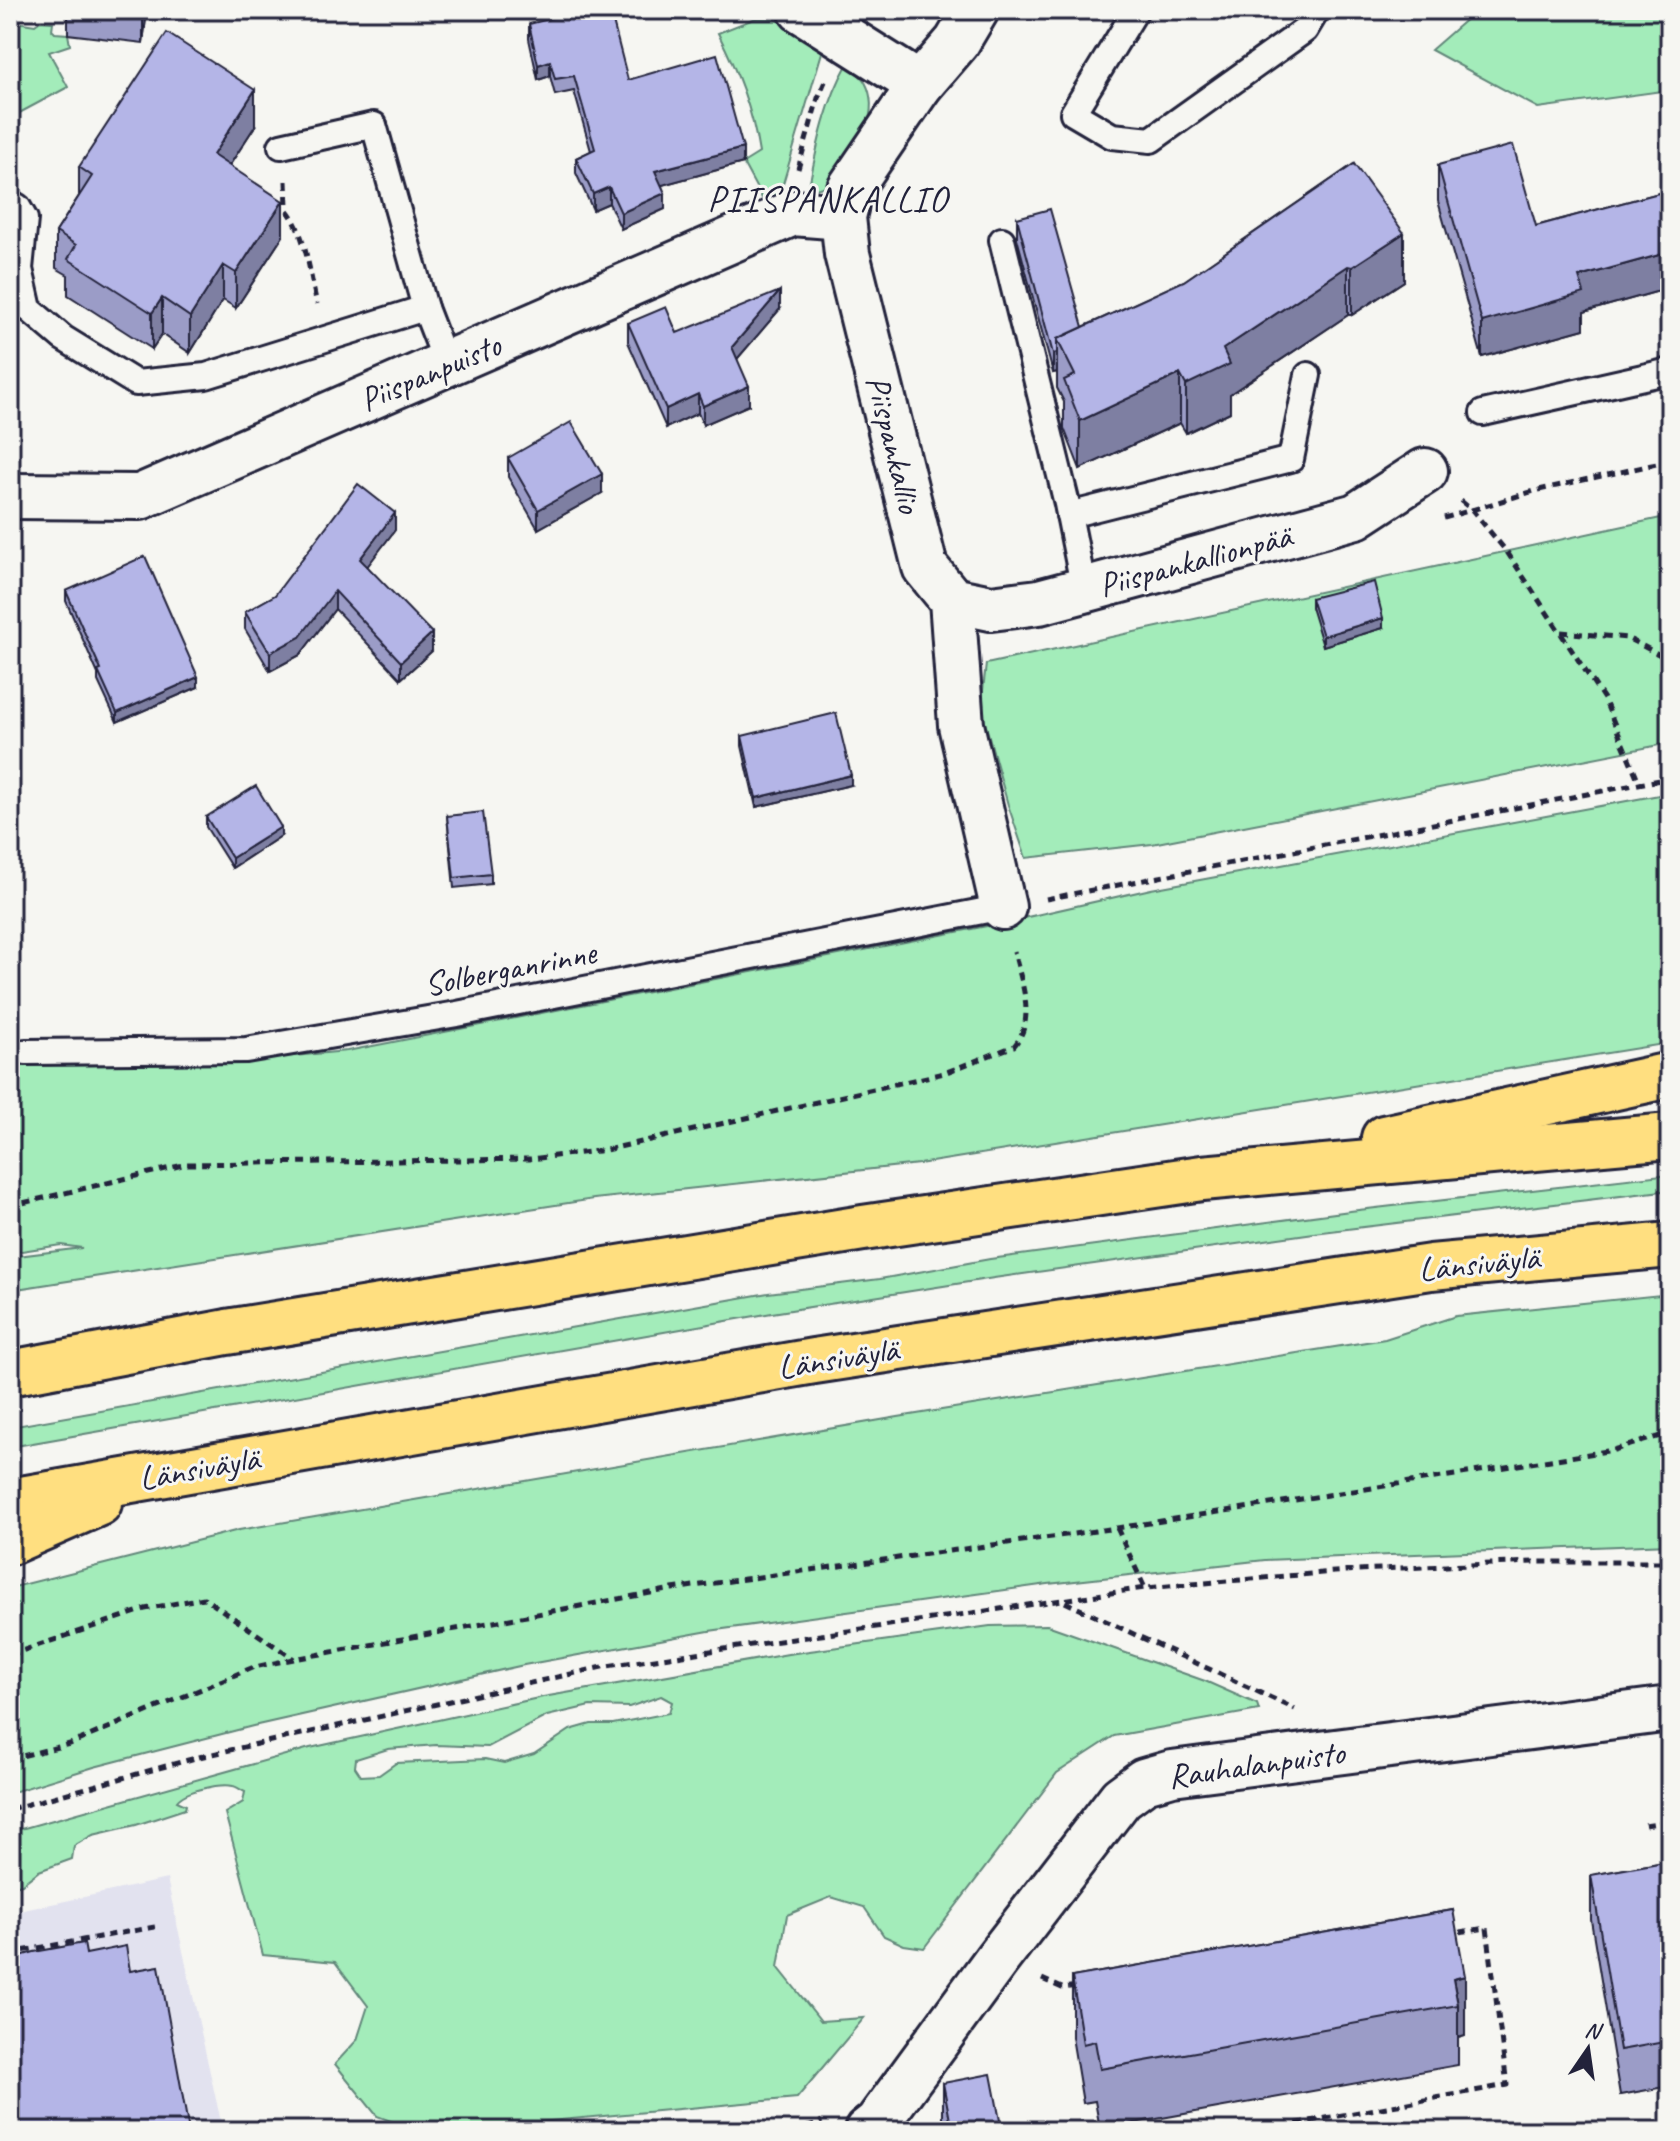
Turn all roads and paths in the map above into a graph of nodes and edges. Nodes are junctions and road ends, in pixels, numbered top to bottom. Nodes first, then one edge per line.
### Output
1 (801, 10) edge
2 (976, 10) edge
3 (1136, 10) edge
4 (1317, 10) edge
5 (846, 38) junction
6 (920, 85) junction
7 (281, 146) dead end
8 (288, 187) dead end
9 (275, 200) edge
10 (10, 202) edge
11 (287, 207) junction
12 (793, 213) junction
13 (843, 217) junction
14 (1002, 240) dead end
15 (425, 308) junction
16 (326, 338) junction
17 (447, 365) junction
18 (1670, 371) edge
19 (1308, 375) dead end
20 (1483, 413) dead end
21 (1670, 461) edge
22 (1425, 471) joint
23 (10, 496) edge
24 (1472, 510) junction
25 (1069, 515) junction
26 (1084, 590) junction
27 (952, 600) junction
28 (1560, 632) junction
29 (1670, 660) edge
30 (1670, 778) edge
31 (1640, 784) junction
32 (1003, 907) junction
33 (26, 1052) dead end
34 (1670, 1075) edge
35 (1670, 1136) edge
36 (1202, 1178) junction
37 (10, 1206) edge
38 (1670, 1245) edge
39 (227, 1332) junction
40 (10, 1350) edge
41 (10, 1373) edge
42 (1670, 1433) edge
43 (168, 1473) junction
44 (10, 1501) edge
45 (1117, 1528) junction
46 (10, 1542) edge
47 (1670, 1562) edge
48 (1145, 1588) junction
49 (1064, 1601) junction
50 (10, 1655) edge
51 (294, 1659) junction
52 (1670, 1709) edge
53 (1305, 1713) dead end
54 (10, 1759) edge
55 (10, 1809) edge
56 (1670, 1821) edge
57 (1645, 1825) dead end
58 (155, 1927) dead end
59 (1440, 1935) edge
60 (10, 1953) edge
61 (997, 1959) junction
62 (1078, 1986) edge
63 (867, 2131) edge
64 (1255, 2131) edge

1 - 5 street
2 - 6 street, Piispankallio
3 - 4 lane
5 - 6 street
5 - 12 path
6 - 13 street, Piispankallio
7 - 15 lane
8 - 11 path
9 - 11 path
10 - 16 lane
11 - 16 path
12 - 13 street, Piispanpuisto
12 - 17 street, Piispanpuisto
13 - 27 street, Piispankallio
14 - 25 lane
15 - 16 lane
15 - 17 lane
17 - 23 street, Piispanpuisto
18 - 20 lane
19 - 25 lane
21 - 24 path
22 - 24 path
22 - 26 street, Piispankallionpää
24 - 28 path
25 - 26 lane
26 - 27 street, Piispankallionpää
27 - 32 street
28 - 29 path
28 - 31 path
30 - 31 path
31 - 32 path
32 - 33 lane, Solberganrinne
32 - 37 path
34 - 36 highway
35 - 36 highway
36 - 39 highway
38 - 43 highway, Länsiväylä
39 - 40 highway
39 - 41 highway
42 - 45 path
43 - 44 highway, Länsiväylä
43 - 46 highway
45 - 48 path
45 - 51 path
47 - 48 path
48 - 49 path
49 - 53 path
49 - 55 path
50 - 51 path
51 - 54 path
52 - 61 street, Rauhalanpuisto
56 - 57 path
58 - 60 path
59 - 64 path
61 - 62 path
61 - 63 street, Rauhalanpuisto

